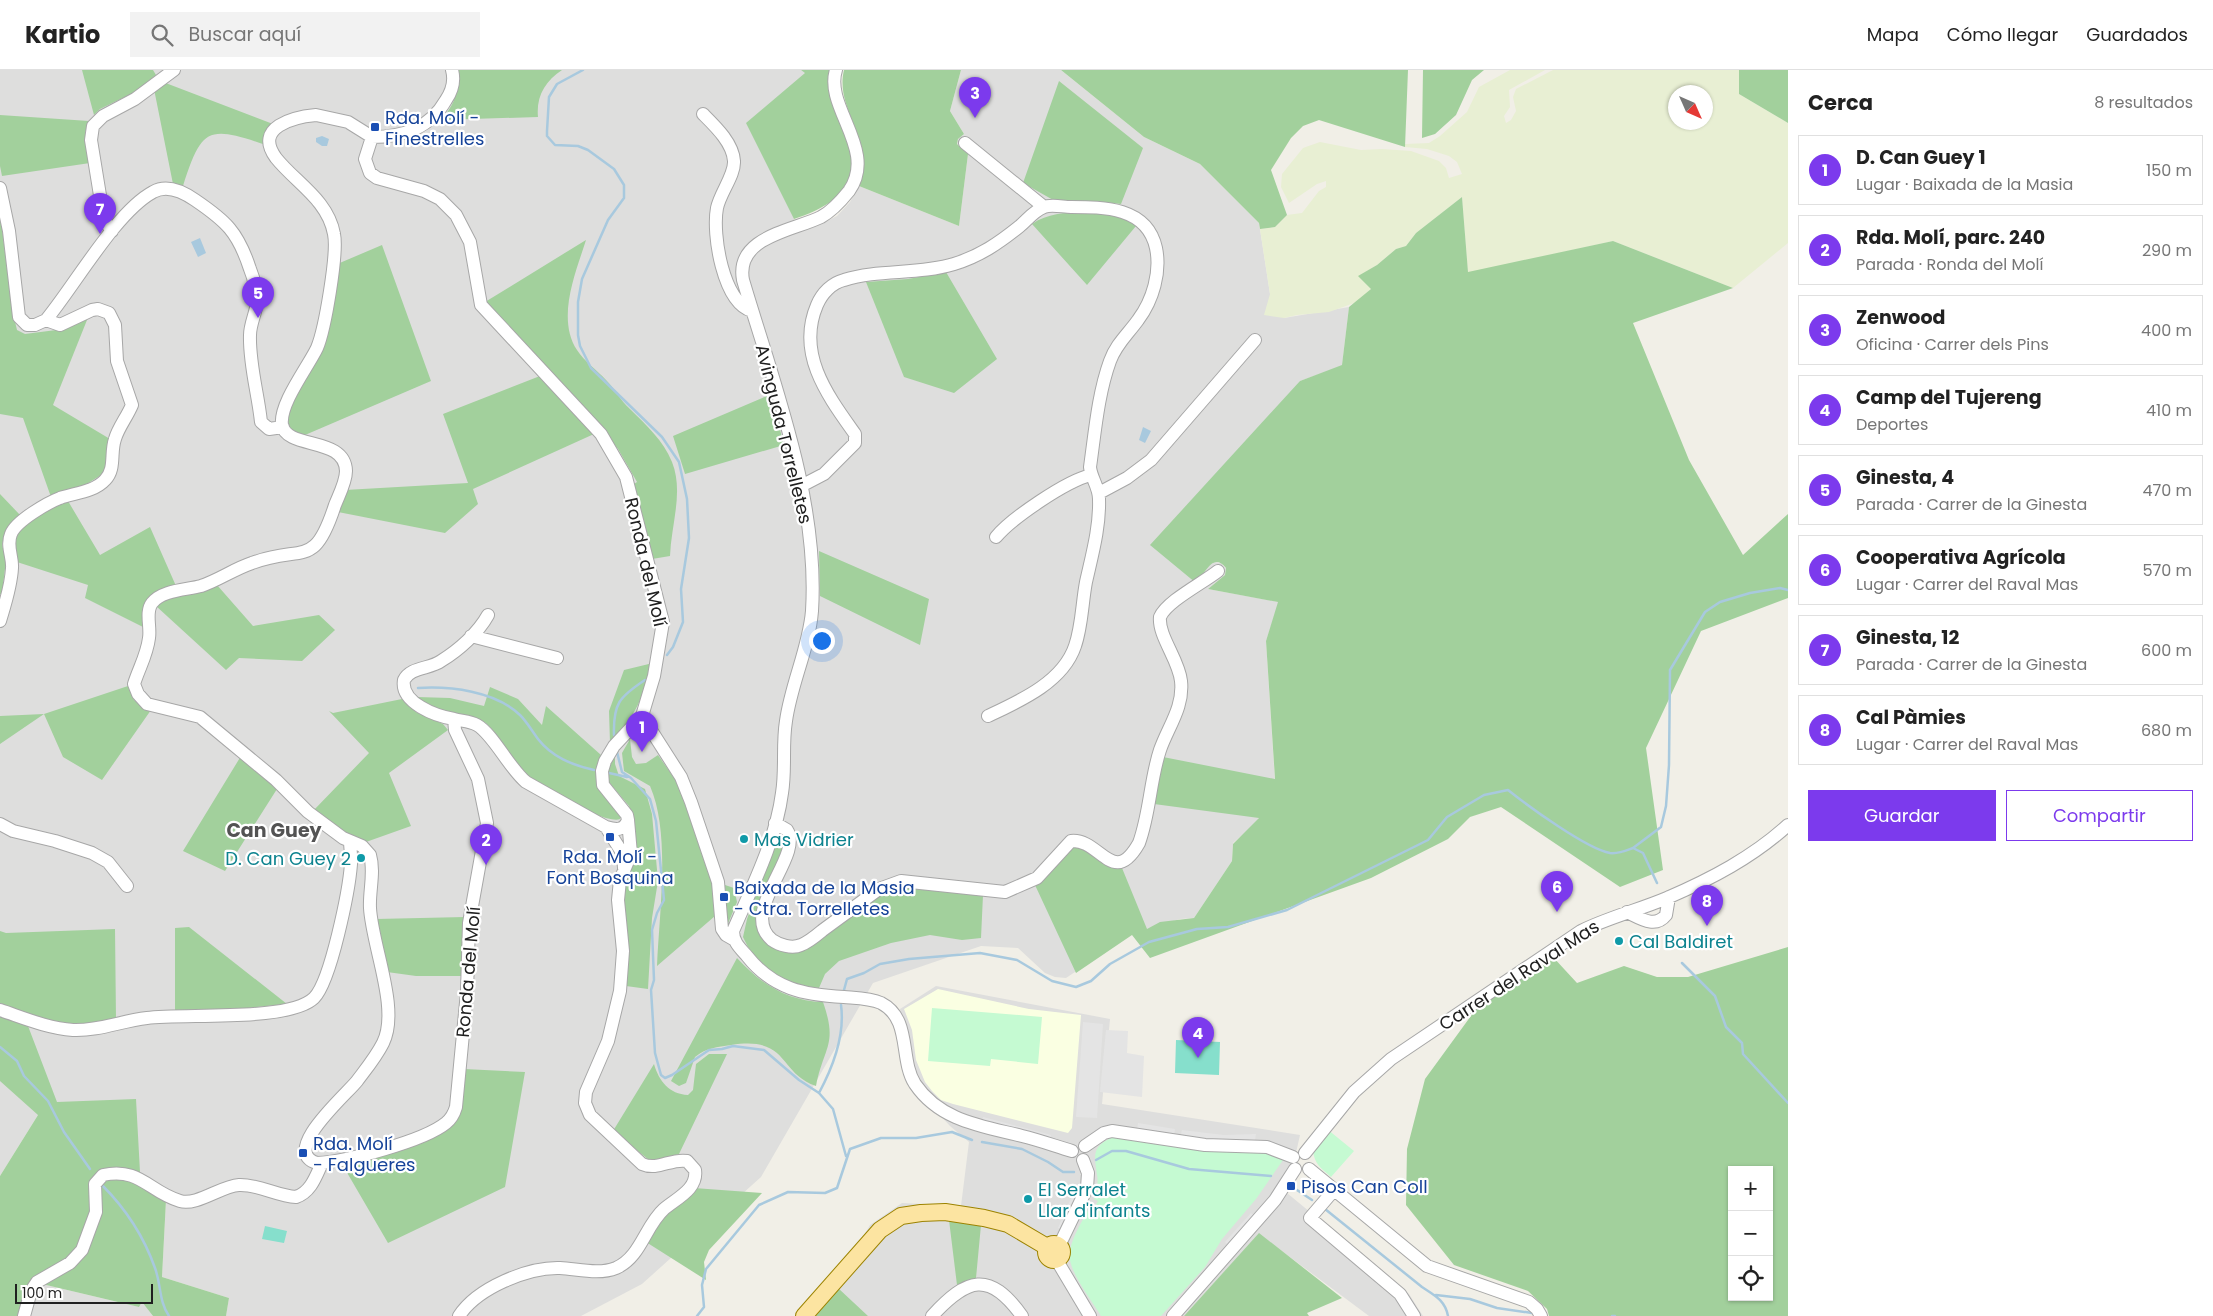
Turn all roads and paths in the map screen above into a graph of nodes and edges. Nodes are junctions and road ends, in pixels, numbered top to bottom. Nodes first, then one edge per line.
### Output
1 (174, 70) edge
2 (452, 70) edge
3 (836, 70) edge
4 (703, 114) dead end
5 (372, 137) junction
6 (965, 143) dead end
7 (0, 188) edge
8 (1044, 207) junction
9 (112, 231) junction
10 (752, 311) junction
11 (46, 320) junction
12 (1255, 340) dead end
13 (283, 427) junction
14 (1091, 475) junction
15 (801, 486) junction
16 (1099, 493) junction
17 (996, 537) dead end
18 (1218, 571) dead end
19 (488, 615) dead end
20 (0, 621) edge
21 (471, 636) junction
22 (557, 658) dead end
23 (642, 716) junction
24 (988, 716) dead end
25 (454, 719) junction
26 (628, 820) junction
27 (775, 823) junction
28 (0, 824) edge
29 (1788, 825) edge
30 (606, 827) junction
31 (350, 841) junction
32 (624, 871) junction
33 (127, 886) dead end
34 (1669, 897) junction
35 (1627, 912) junction
36 (733, 939) junction
37 (0, 1010) edge
38 (1085, 1146) junction
39 (1072, 1151) junction
40 (1083, 1160) junction
41 (1298, 1160) junction
42 (322, 1163) junction
43 (1334, 1190) junction
44 (1054, 1251) junction
45 (806, 1315) edge
46 (24, 1316) edge
47 (459, 1316) edge
48 (932, 1316) edge
49 (1022, 1316) edge
50 (1090, 1316) edge
51 (1173, 1316) edge
52 (1414, 1316) edge
53 (1541, 1316) edge

1 - 9 street
2 - 5 street
3 - 10 street, Avinguda Torrelletes
4 - 10 street
5 - 13 street
5 - 23 street, Ronda del Molí
6 - 8 street
7 - 11 street
8 - 14 street
8 - 15 street
9 - 11 street
9 - 13 street
10 - 15 street, Avinguda Torrelletes
11 - 20 street
12 - 16 street
13 - 31 street
14 - 16 street
14 - 17 street
15 - 27 street, Avinguda Torrelletes
16 - 24 street
18 - 27 street
19 - 21 street
21 - 22 street
21 - 25 street
23 - 26 street, Ronda del Molí
23 - 36 street
25 - 30 street
25 - 42 street, Ronda del Molí
26 - 30 street
26 - 32 street
27 - 36 street, Avinguda Torrelletes
28 - 33 street
29 - 34 street, Carrer del Raval Mas
30 - 32 street
31 - 37 street
31 - 42 street
32 - 47 street
34 - 35 street, Carrer del Raval Mas
34 - 35 street
35 - 41 street, Carrer del Raval Mas
36 - 39 street
38 - 39 street
38 - 40 street
38 - 41 street
39 - 40 street
40 - 44 street
41 - 43 street
41 - 51 street, Carrer del Raval Mas
42 - 46 street
43 - 52 street
43 - 53 street
44 - 45 main road
44 - 50 street
48 - 49 street

